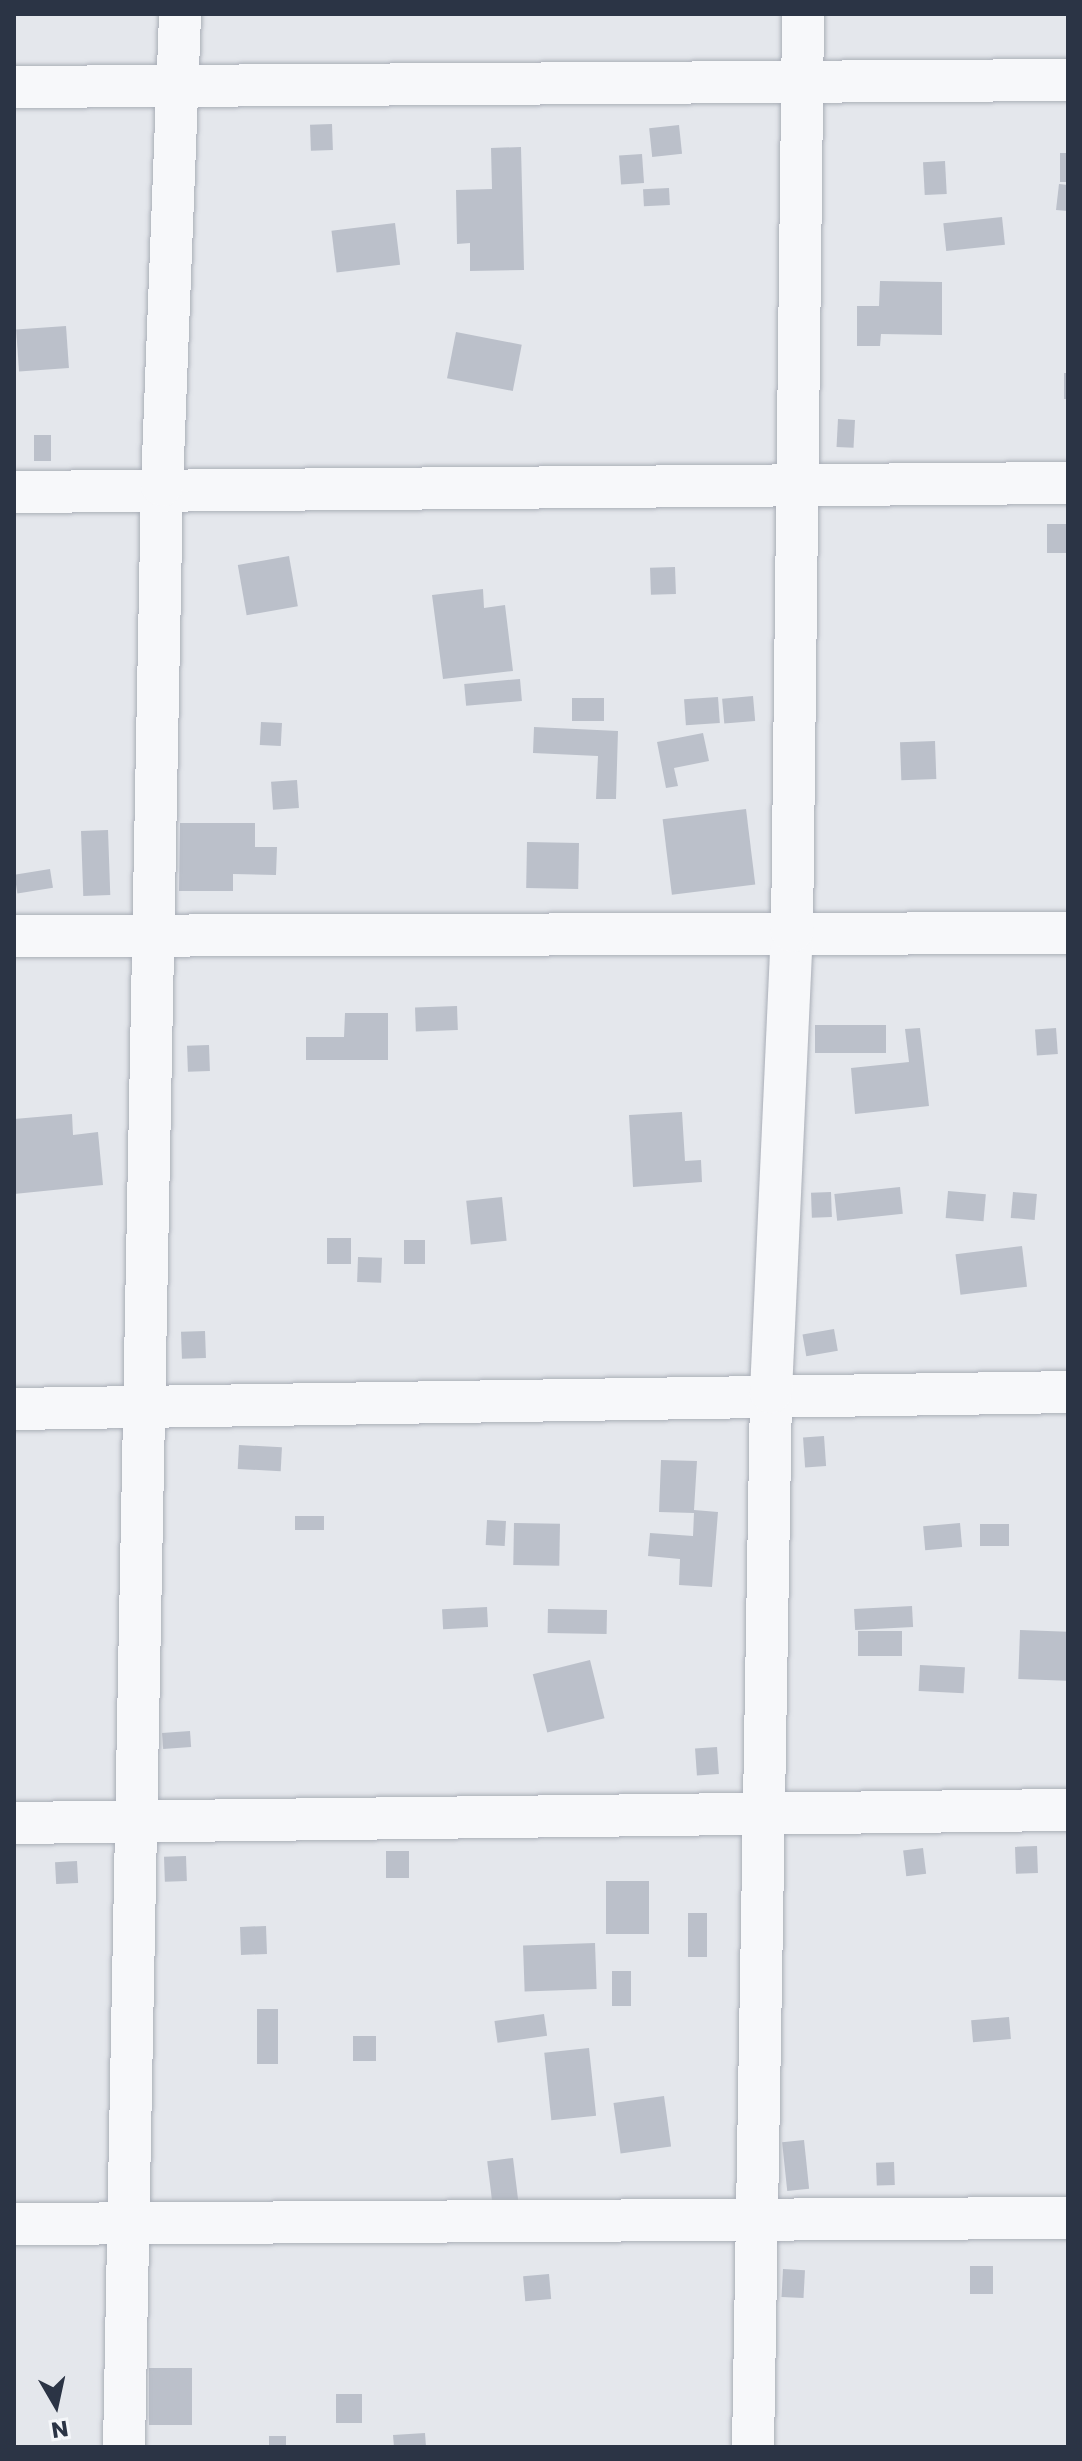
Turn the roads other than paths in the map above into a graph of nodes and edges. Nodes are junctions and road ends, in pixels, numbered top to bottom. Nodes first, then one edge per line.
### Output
1 (180, 14) edge
2 (803, 14) edge
3 (1068, 80) edge
4 (800, 82) junction
5 (178, 86) junction
6 (14, 87) edge
7 (795, 481) junction
8 (1068, 483) edge
9 (162, 485) junction
10 (14, 492) edge
11 (152, 931) junction
12 (792, 931) junction
13 (1068, 933) edge
14 (14, 936) edge
15 (771, 1392) junction
16 (1068, 1392) edge
17 (14, 1409) edge
18 (143, 1410) junction
19 (1068, 1810) edge
20 (761, 1818) junction
21 (14, 1823) edge
22 (135, 1823) junction
23 (1068, 2218) edge
24 (760, 2221) junction
25 (127, 2223) junction
26 (14, 2224) edge
27 (124, 2447) edge
28 (753, 2447) edge

1 - 5 street
2 - 4 street
3 - 4 street
4 - 5 street
4 - 7 street
5 - 6 street
5 - 9 street
7 - 8 street
7 - 9 street
7 - 12 street
9 - 10 street
9 - 11 street
11 - 12 street
11 - 14 street
11 - 18 street
12 - 13 street
12 - 15 street
15 - 16 street
15 - 18 street
15 - 20 street
17 - 18 street
18 - 22 street
19 - 20 street
20 - 22 street
20 - 24 street
21 - 22 street
22 - 25 street
23 - 24 street
24 - 25 street
24 - 28 street
25 - 26 street
25 - 27 street

